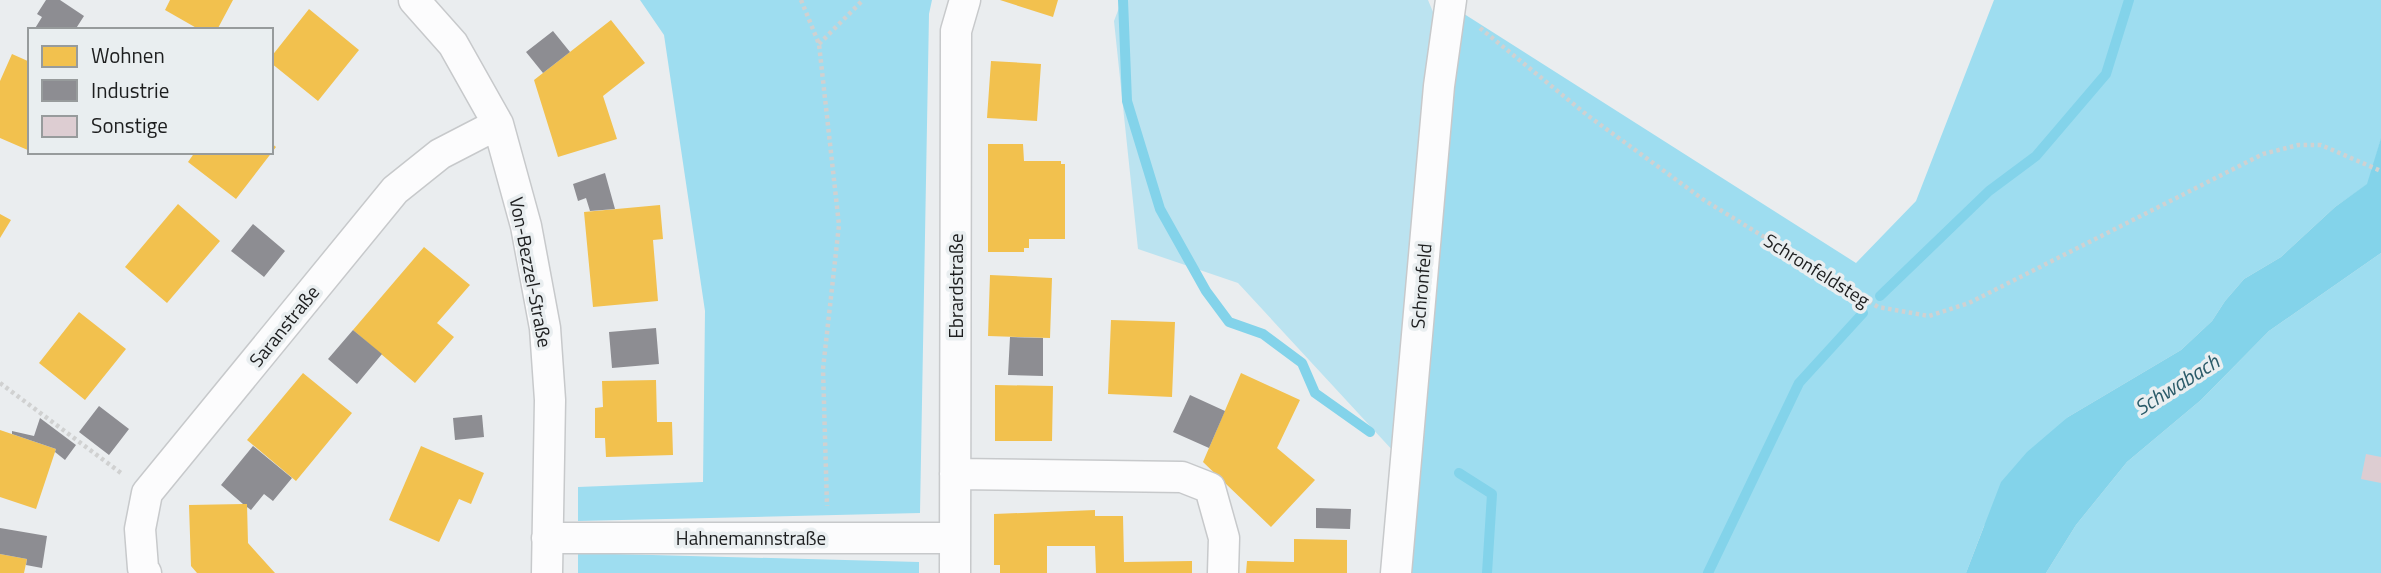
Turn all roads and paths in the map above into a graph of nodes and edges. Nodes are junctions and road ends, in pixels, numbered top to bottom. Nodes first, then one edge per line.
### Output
1 (414, 0) edge
2 (802, 0) edge
3 (863, 0) edge
4 (965, 0) edge
5 (1451, 3) edge
6 (819, 44) junction
7 (498, 124) junction
8 (2381, 171) edge
9 (0, 383) edge
10 (955, 474) junction
11 (147, 493) junction
12 (547, 538) junction
13 (955, 538) junction
14 (828, 539) junction
15 (146, 573) edge
16 (547, 573) edge
17 (955, 573) edge
18 (1223, 573) edge
19 (1396, 573) edge

1 - 7 street, Von-Bezzel-Straße
2 - 6 path
3 - 6 path
4 - 10 street, Ebrardstraße
5 - 8 path, Schronfeldsteg
5 - 19 street, Schronfeld
6 - 14 path
7 - 11 street, Saranstraße
7 - 12 street, Von-Bezzel-Straße
9 - 11 path
10 - 13 street, Ebrardstraße
10 - 18 street
11 - 15 street, Saranstraße
12 - 14 street, Hahnemannstraße
12 - 16 street, Von-Bezzel-Straße
13 - 14 street, Hahnemannstraße
13 - 17 street, Ebrardstraße

